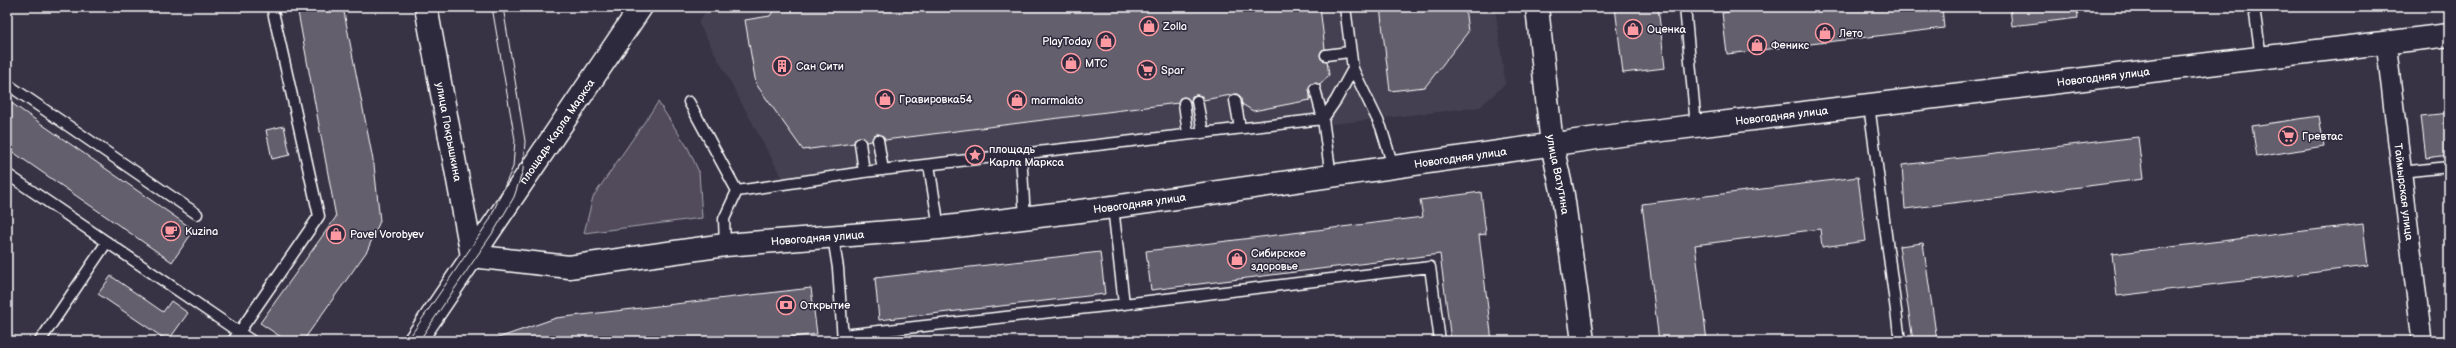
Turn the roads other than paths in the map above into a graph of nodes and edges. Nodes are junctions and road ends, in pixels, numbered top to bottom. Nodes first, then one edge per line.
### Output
1 (272, 7) edge
2 (426, 7) edge
3 (641, 7) edge
4 (1345, 7) edge
5 (1537, 7) edge
6 (1685, 7) edge
7 (2254, 7) edge
8 (2449, 35) edge
9 (2386, 43) junction
10 (1349, 52) junction
11 (1326, 55) dead end
12 (2261, 58) junction
13 (1352, 69) junction
14 (7, 84) edge
15 (1315, 90) dead end
16 (1235, 100) dead end
17 (1197, 101) dead end
18 (689, 102) dead end
19 (1184, 103) dead end
20 (1869, 106) junction
21 (1323, 119) junction
22 (1696, 126) junction
23 (1240, 128) junction
24 (1203, 132) junction
25 (1188, 134) junction
26 (878, 140) dead end
27 (860, 142) dead end
28 (1552, 145) junction
29 (1021, 154) junction
30 (929, 165) junction
31 (1393, 166) junction
32 (2449, 167) edge
33 (883, 170) junction
34 (864, 172) junction
35 (2400, 172) junction
36 (7, 174) edge
37 (1331, 177) junction
38 (737, 190) junction
39 (1113, 207) junction
40 (197, 214) dead end
41 (1025, 218) junction
42 (939, 228) junction
43 (833, 237) junction
44 (107, 242) junction
45 (725, 245) junction
46 (472, 256) junction
47 (1124, 304) junction
48 (239, 332) junction
49 (843, 338) edge
50 (40, 341) edge
51 (233, 341) edge
52 (252, 341) edge
53 (415, 341) edge
54 (1440, 341) edge
55 (1583, 341) edge
56 (1900, 341) edge
57 (2422, 341) edge

1 - 48 lane
2 - 46 street, улица Покрышкина
3 - 46 street, площадь Карла Маркса
4 - 10 lane
5 - 28 street, улица Ватутина
6 - 22 lane
7 - 12 lane
8 - 9 street, Новогодняя улица
9 - 12 street, Новогодняя улица
9 - 35 street, Таймырская улица
10 - 11 lane
10 - 13 lane
12 - 20 street, Новогодняя улица
13 - 21 lane
13 - 31 lane
14 - 40 lane
15 - 21 lane
16 - 23 lane
17 - 24 lane
18 - 38 lane
19 - 25 lane
20 - 22 street, Новогодняя улица
20 - 56 lane
21 - 23 lane
21 - 37 lane
22 - 28 street, Новогодняя улица
23 - 24 lane
24 - 25 lane
25 - 29 lane
26 - 33 lane
27 - 34 lane
28 - 31 street, Новогодняя улица
28 - 55 street, улица Ватутина
29 - 30 lane
29 - 41 lane
30 - 33 lane
30 - 42 lane
31 - 37 street, Новогодняя улица
32 - 35 lane
33 - 34 lane
34 - 38 lane
35 - 57 street, Таймырская улица
36 - 44 lane
37 - 39 street, Новогодняя улица
38 - 45 lane
39 - 41 street, Новогодняя улица
39 - 47 lane
41 - 42 street, Новогодняя улица
42 - 43 street, Новогодняя улица
43 - 45 street, Новогодняя улица
43 - 49 lane
44 - 48 lane
44 - 50 lane
45 - 46 street, Новогодняя улица
46 - 53 street, площадь Карла Маркса
47 - 49 lane
47 - 54 lane
48 - 51 lane
48 - 52 lane

